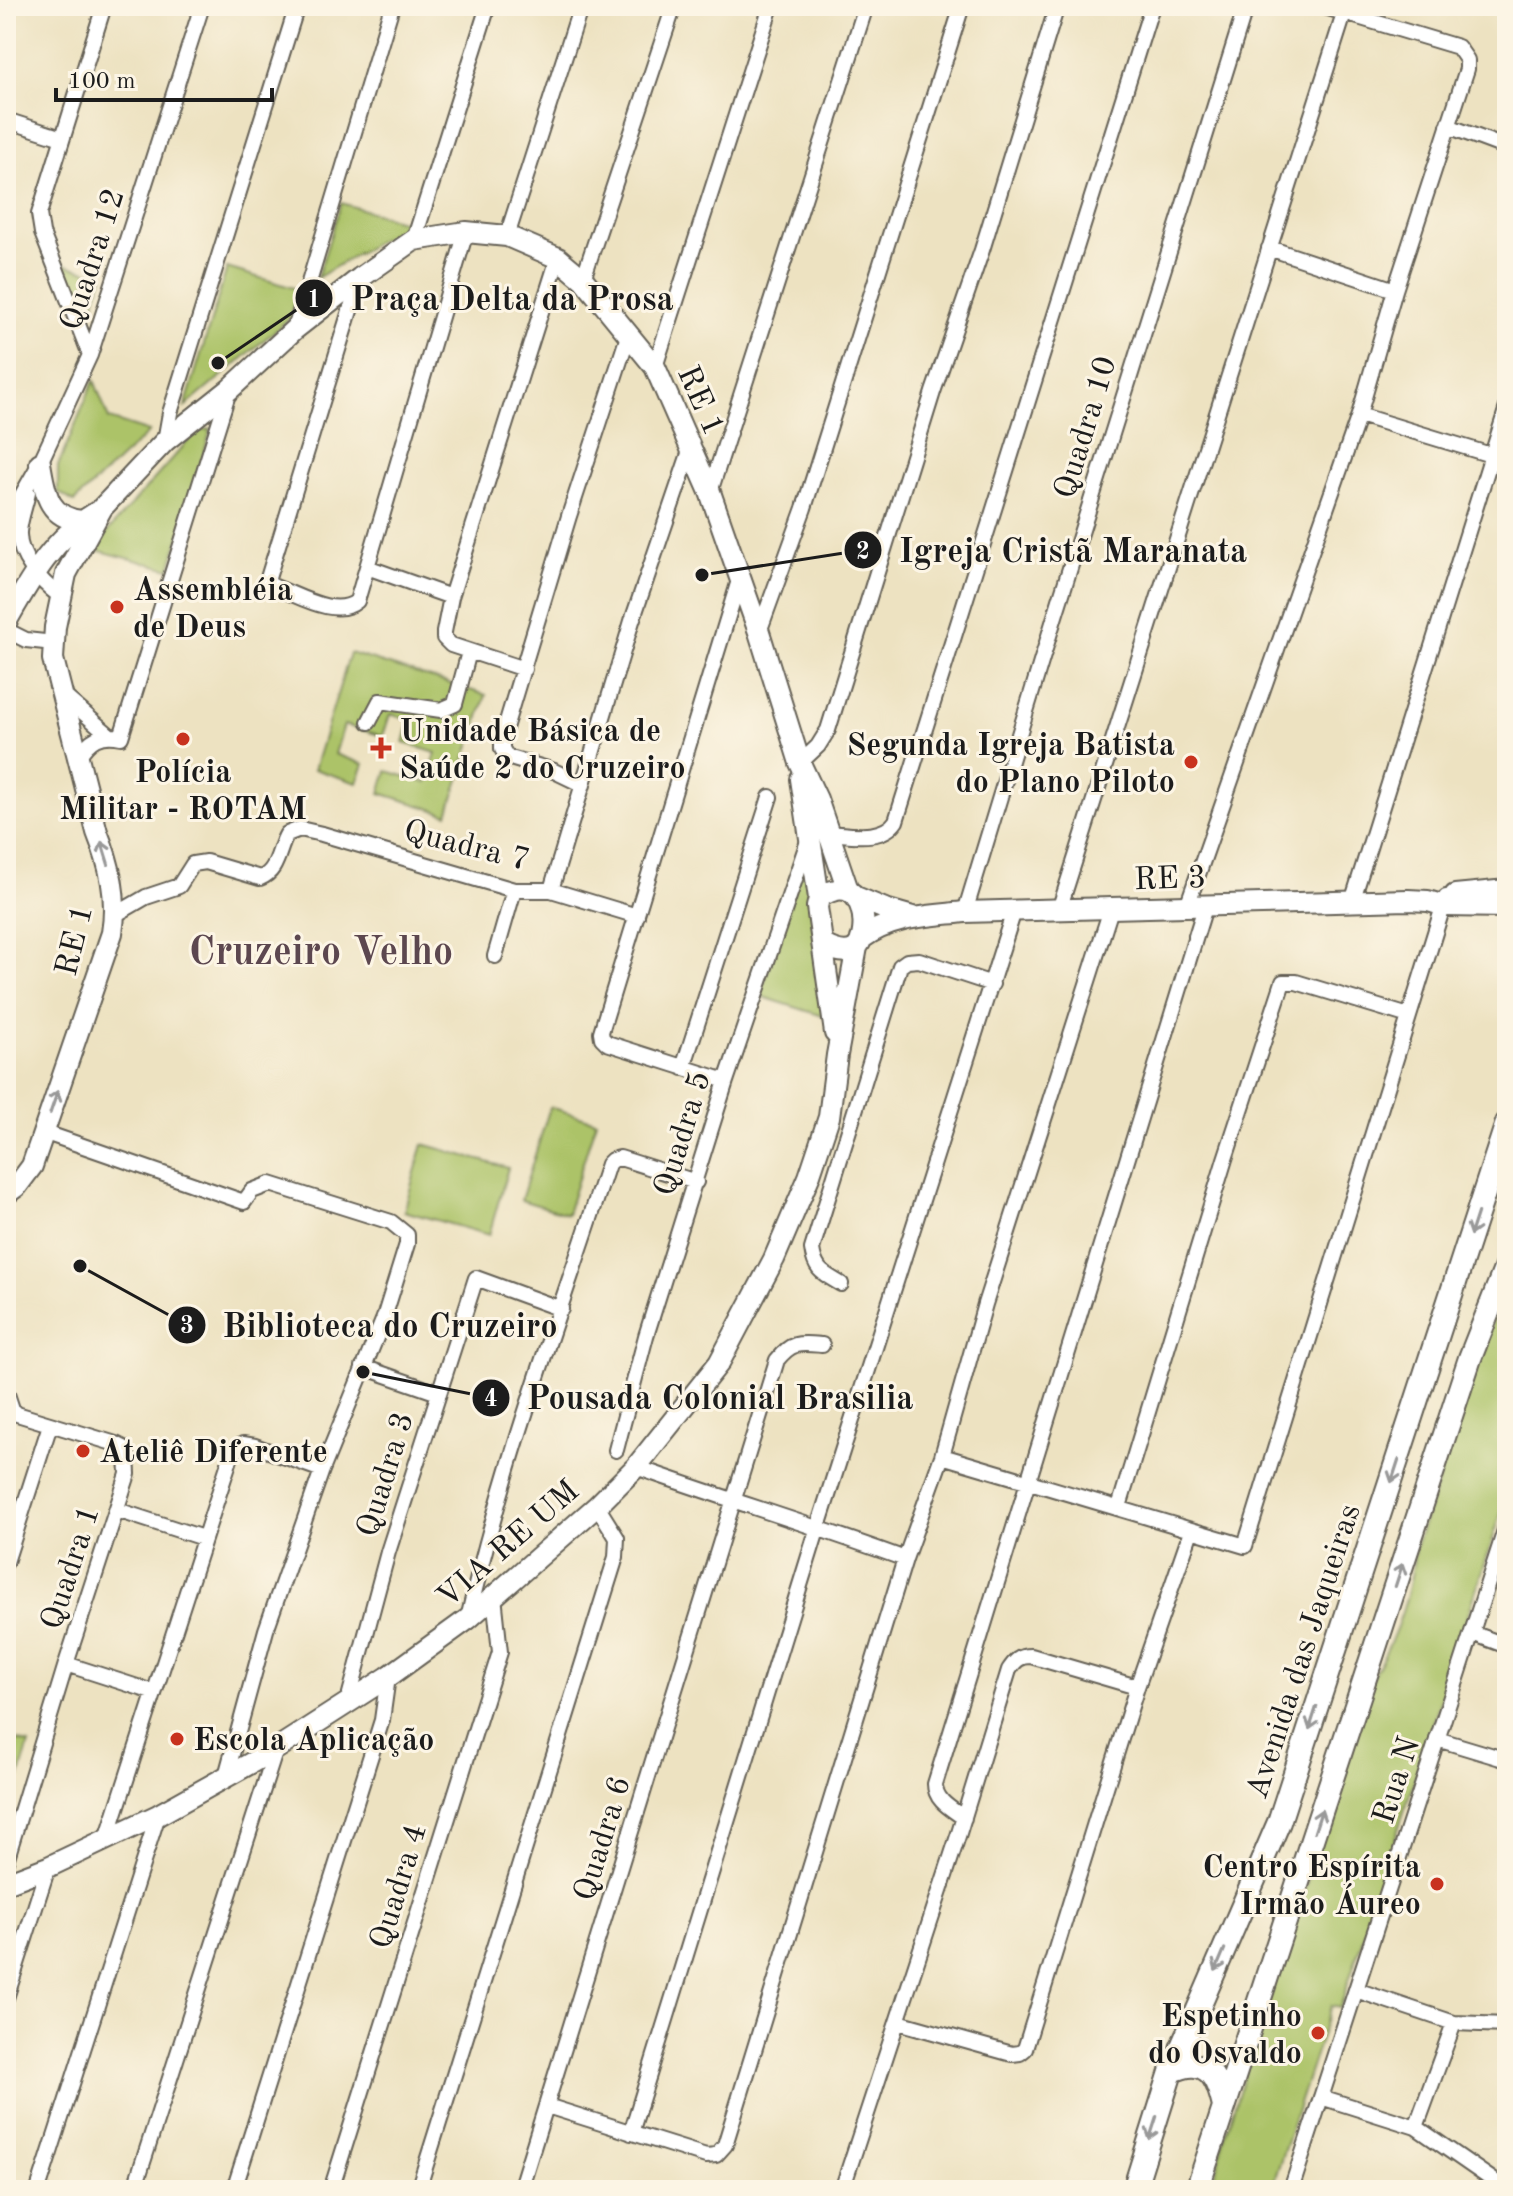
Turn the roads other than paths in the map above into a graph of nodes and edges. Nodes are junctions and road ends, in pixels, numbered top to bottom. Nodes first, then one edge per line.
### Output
1 (104, 6) edge
2 (202, 6) edge
3 (297, 6) edge
4 (392, 6) edge
5 (488, 6) edge
6 (581, 6) edge
7 (674, 6) edge
8 (771, 6) edge
9 (866, 6) edge
10 (962, 6) edge
11 (1057, 6) edge
12 (1152, 6) edge
13 (1246, 6) edge
14 (1321, 6) edge
15 (1344, 14) junction
16 (6, 120) edge
17 (1448, 126) junction
18 (62, 138) junction
19 (1507, 148) edge
20 (466, 232) junction
21 (507, 236) junction
22 (414, 240) junction
23 (1269, 248) junction
24 (558, 258) junction
25 (360, 278) junction
26 (583, 279) junction
27 (1395, 290) junction
28 (295, 329) junction
29 (628, 336) junction
30 (90, 355) junction
31 (655, 367) junction
32 (229, 390) junction
33 (1507, 407) edge
34 (1359, 415) junction
35 (165, 441) junction
36 (691, 448) junction
37 (1491, 455) junction
38 (36, 470) junction
39 (710, 492) junction
40 (102, 508) junction
41 (82, 521) junction
42 (6, 523) edge
43 (367, 567) junction
44 (35, 570) junction
45 (740, 577) junction
46 (60, 596) junction
47 (451, 597) junction
48 (6, 622) edge
49 (6, 630) edge
50 (759, 632) junction
51 (54, 643) junction
52 (469, 652) junction
53 (524, 669) junction
54 (61, 693) junction
55 (369, 722) dead end
56 (108, 734) junction
57 (78, 757) junction
58 (800, 763) junction
59 (583, 785) junction
60 (770, 797) dead end
61 (818, 835) junction
62 (514, 890) junction
63 (551, 890) junction
64 (1507, 890) edge
65 (115, 892) junction
66 (852, 893) junction
67 (146, 897) junction
68 (819, 898) junction
69 (1440, 901) junction
70 (1352, 902) junction
71 (1196, 906) junction
72 (1507, 907) edge
73 (1111, 909) junction
74 (1059, 910) junction
75 (1014, 911) junction
76 (965, 912) junction
77 (115, 915) junction
78 (637, 916) junction
79 (913, 917) junction
80 (859, 943) junction
81 (824, 945) junction
82 (495, 956) dead end
83 (992, 984) junction
84 (1409, 1016) junction
85 (837, 1055) junction
86 (683, 1068) junction
87 (726, 1081) junction
88 (1507, 1123) edge
89 (43, 1132) junction
90 (696, 1182) junction
91 (6, 1194) edge
92 (1507, 1264) edge
93 (841, 1284) dead end
94 (561, 1309) junction
95 (822, 1345) dead end
96 (363, 1367) junction
97 (6, 1391) edge
98 (438, 1393) junction
99 (50, 1425) junction
100 (616, 1450) dead end
101 (942, 1456) junction
102 (636, 1467) junction
103 (322, 1470) junction
104 (1030, 1480) junction
105 (735, 1502) junction
106 (597, 1506) junction
107 (1119, 1507) junction
108 (117, 1510) junction
109 (1507, 1524) edge
110 (818, 1527) junction
111 (1191, 1531) junction
112 (203, 1538) junction
113 (905, 1559) junction
114 (6, 1562) edge
115 (494, 1596) junction
116 (468, 1619) junction
117 (1472, 1633) junction
118 (1507, 1646) edge
119 (66, 1664) junction
120 (388, 1677) junction
121 (1137, 1687) junction
122 (153, 1692) junction
123 (348, 1701) junction
124 (1437, 1739) junction
125 (276, 1749) junction
126 (1507, 1760) edge
127 (226, 1776) junction
128 (158, 1815) junction
129 (964, 1818) junction
130 (107, 1839) junction
131 (6, 1861) edge
132 (48, 1867) junction
133 (6, 1883) edge
134 (1356, 1990) junction
135 (6, 1998) edge
136 (898, 2022) junction
137 (1454, 2023) junction
138 (1507, 2025) edge
139 (1171, 2072) junction
140 (1321, 2097) junction
141 (547, 2106) junction
142 (1224, 2108) junction
143 (1416, 2127) junction
144 (631, 2133) junction
145 (1132, 2188) edge
146 (38, 2190) edge
147 (134, 2190) edge
148 (234, 2190) edge
149 (331, 2190) edge
150 (418, 2190) edge
151 (520, 2190) edge
152 (842, 2190) edge
153 (1197, 2190) edge
154 (1291, 2190) edge
155 (1507, 2190) edge

1 - 18 street, Quadra 12
2 - 30 street, Quadra 12
3 - 35 street
4 - 28 street
5 - 22 street
6 - 21 street
7 - 26 street
8 - 31 street
9 - 39 street
10 - 50 street
11 - 58 street
12 - 61 street, Quadra 10
13 - 76 street, Quadra 10
14 - 15 street
15 - 17 street
15 - 23 street
16 - 18 street
17 - 19 street
17 - 27 street
18 - 30 street, Quadra 12
20 - 21 street, RE 1
20 - 22 street, RE 1
20 - 43 street
21 - 24 street, RE 1
22 - 25 street, RE 1
23 - 27 street
23 - 74 street
24 - 26 street, RE 1
24 - 47 street
25 - 28 street, RE 1
25 - 43 street
26 - 29 street, RE 1
27 - 34 street
28 - 32 street, RE 1
29 - 31 street, RE 1
29 - 53 street
30 - 38 street
31 - 36 street, RE 1
32 - 35 street, RE 1
32 - 56 street
33 - 37 street
34 - 37 street
34 - 71 street
35 - 40 street, RE 1
36 - 39 street, RE 1
36 - 59 street, Quadra 7
37 - 70 street
38 - 41 street
38 - 42 street
38 - 44 street
39 - 45 street, RE 1
40 - 41 street, RE 1
40 - 46 street, RE 1
41 - 44 street, RE 1
43 - 47 street
44 - 46 street
44 - 48 street, RE 1
45 - 50 street, RE 1
45 - 78 street
46 - 51 street, RE 1
47 - 52 street
49 - 51 street
50 - 58 street, RE 1
51 - 54 street, RE 1
52 - 53 street
52 - 55 street
53 - 59 street
54 - 56 street
54 - 57 street, RE 1
56 - 57 street
65 -> 57 street, RE 1
58 - 61 street, RE 1
59 - 63 street, Quadra 7
60 - 86 street
61 - 66 street, RE 1
61 - 68 street, RE 1
61 - 87 street, Quadra 5
62 - 63 street, Quadra 7
62 - 67 street, Quadra 7
62 - 82 street
63 - 78 street
64 - 69 street, RE 3
65 - 67 street
65 - 77 street, RE 1
66 - 68 street
66 - 79 street, RE 3
66 - 80 street
67 - 77 street, Quadra 7
68 - 81 street
69 - 70 street, RE 3
69 - 72 street, RE 3
69 - 84 street
70 - 71 street, RE 3
71 - 73 street, RE 3
71 - 104 street
73 - 74 street, RE 3
73 - 101 street
74 - 75 street, RE 3
75 - 76 street, RE 3
75 - 83 street
76 - 79 street, RE 3
89 -> 77 street, RE 1
78 - 86 street
79 - 80 street, RE 3
80 - 81 street
80 - 85 street, VIA RE UM
81 - 85 street, VIA RE UM
83 - 93 street
83 - 110 street
84 - 107 street
84 - 111 street
85 - 102 street, VIA RE UM
86 - 87 street
87 - 90 street, Quadra 5
88 -> 139 main road, Avenida das Jaqueiras
89 - 91 street, RE 1
89 - 96 street
90 - 94 street
90 - 100 street, Quadra 5
142 -> 92 main road
94 - 98 street, Quadra 3
94 - 116 street
95 - 105 street, Quadra 6
96 - 98 street
96 - 103 street
97 - 99 street
98 - 123 street, Quadra 3
99 - 108 street, Quadra 1
99 - 114 street, Quadra 1
101 - 104 street
101 - 113 street
102 - 105 street
102 - 106 street, VIA RE UM
103 - 112 street
103 - 127 street
104 - 107 street
104 - 129 street
105 - 110 street
105 - 141 street, Quadra 6
106 - 115 street, VIA RE UM
106 - 150 street
107 - 111 street
108 - 112 street
108 - 119 street, Quadra 1
109 - 117 street, Rua N
110 - 113 street
110 - 144 street
111 - 121 street
112 - 122 street
113 - 144 street
115 - 116 street, VIA RE UM
115 - 149 street, Quadra 4
116 - 120 street, VIA RE UM
117 - 118 street
117 - 124 street, Rua N
119 - 122 street
119 - 131 street, Quadra 1
120 - 123 street, VIA RE UM
120 - 148 street, Quadra 4
121 - 129 street
121 - 136 street
122 - 130 street
123 - 125 street, VIA RE UM
124 - 126 street
124 - 134 street, Rua N
125 - 127 street, VIA RE UM
125 - 147 street
127 - 128 street, VIA RE UM
128 - 130 street, VIA RE UM
128 - 146 street
129 - 136 street
130 - 132 street, VIA RE UM
132 - 133 street, VIA RE UM
132 - 135 street
134 - 137 street
134 - 140 street, Rua N
136 - 152 street
137 - 138 street
137 - 143 street
139 - 142 main road
139 -> 145 main road, Avenida das Jaqueiras
140 - 143 street
140 - 154 street, Rua N
141 - 144 street
141 - 151 street, Quadra 6
142 - 153 main road
143 - 155 street

